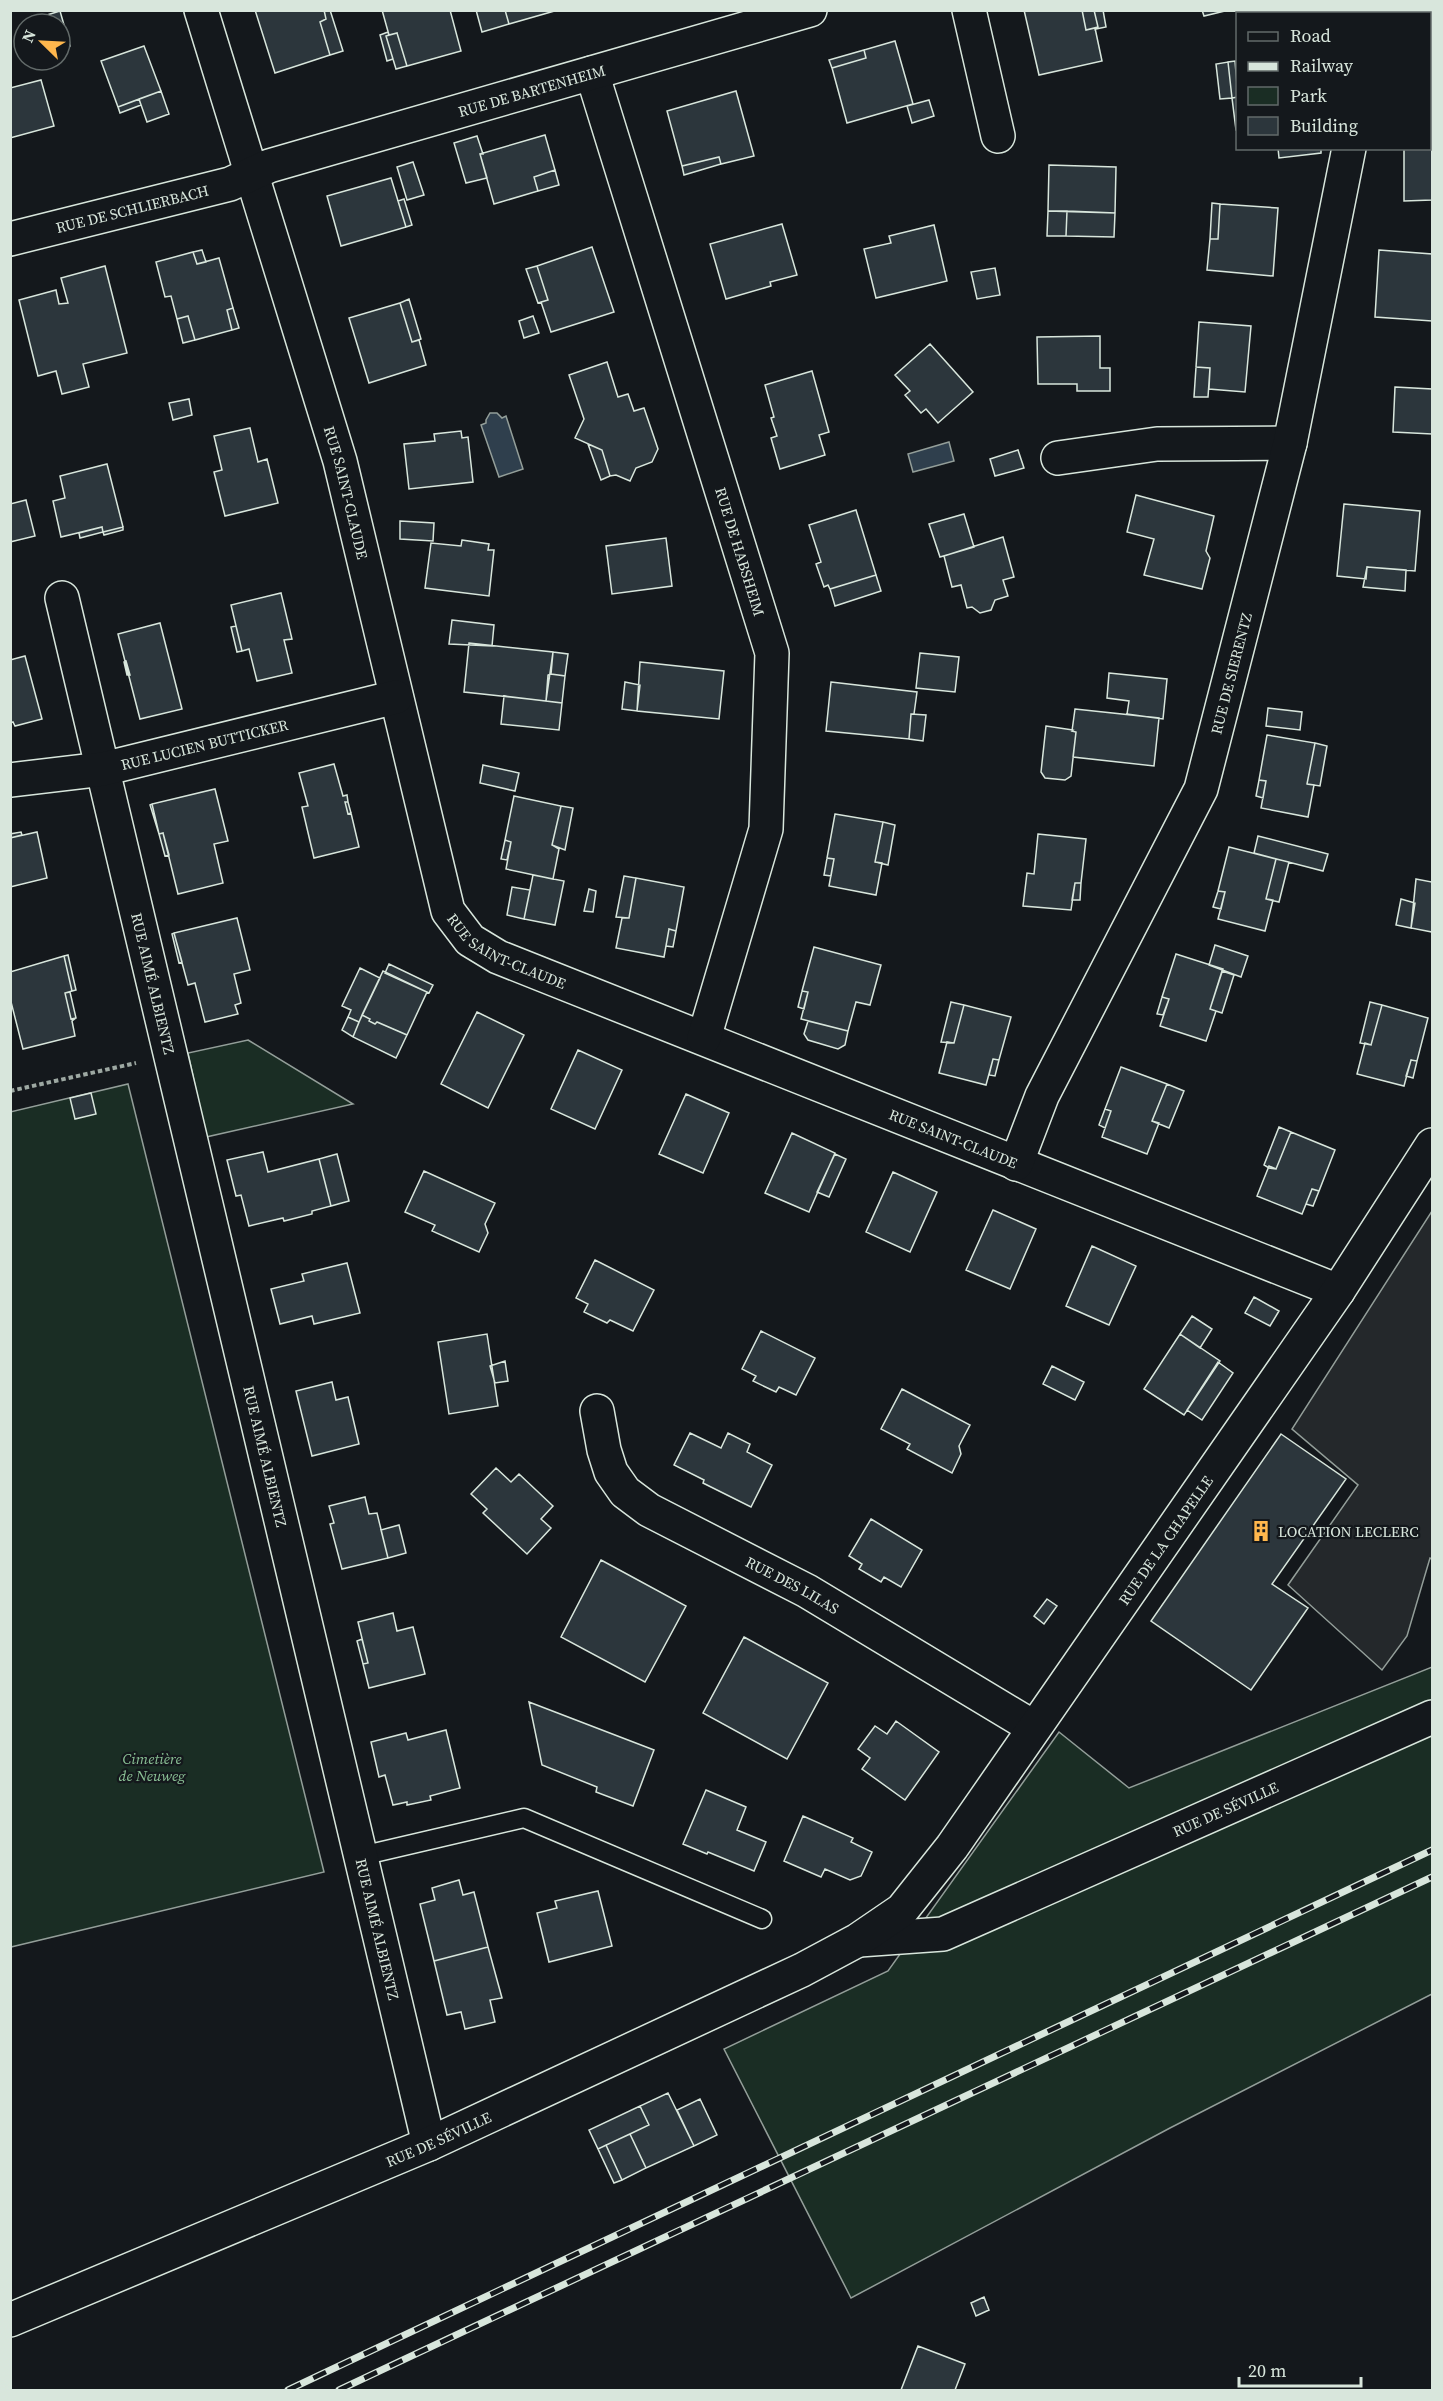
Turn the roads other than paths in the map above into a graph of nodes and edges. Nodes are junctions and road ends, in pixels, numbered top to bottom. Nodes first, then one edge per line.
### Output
1 (201, 10) edge
2 (810, 10) edge
3 (969, 10) edge
4 (592, 73) junction
5 (998, 136) dead end
6 (1349, 150) edge
7 (253, 174) junction
8 (10, 239) edge
9 (1290, 443) junction
10 (1058, 458) dead end
11 (62, 598) dead end
12 (396, 697) junction
13 (103, 769) junction
14 (10, 780) edge
15 (704, 1038) junction
16 (1432, 1145) edge
17 (1016, 1164) junction
18 (1338, 1291) junction
19 (597, 1411) dead end
20 (1432, 1717) edge
21 (1033, 1727) junction
22 (361, 1856) junction
23 (762, 1919) dead end
24 (870, 1932) junction
25 (429, 2144) junction
26 (10, 2320) edge

1 - 7 street, RUE SAINT-CLAUDE
2 - 4 street, RUE DE BARTENHEIM
3 - 5 street
4 - 7 street, RUE DE BARTENHEIM
4 - 15 street, RUE DE HABSHEIM
6 - 9 street, RUE DE SIERENTZ
7 - 8 street, RUE DE SCHLIERBACH
7 - 12 street, RUE SAINT-CLAUDE
9 - 10 street
9 - 17 street, RUE DE SIERENTZ
11 - 13 street, RUE AIMÉ ALBIENTZ
12 - 13 street, RUE LUCIEN BUTTICKER
12 - 15 street, RUE SAINT-CLAUDE
13 - 14 street, RUE LUCIEN BUTTICKER
13 - 22 street, RUE AIMÉ ALBIENTZ
15 - 17 street, RUE SAINT-CLAUDE
16 - 18 street, RUE DE LA CHAPELLE
17 - 18 street, RUE SAINT-CLAUDE
18 - 21 street, RUE DE LA CHAPELLE
19 - 21 street, RUE DES LILAS
20 - 24 street, RUE DE SÉVILLE
21 - 24 street, RUE DE LA CHAPELLE
22 - 23 lane
22 - 25 street, RUE AIMÉ ALBIENTZ
24 - 25 street, RUE DE SÉVILLE
25 - 26 street, RUE DE SÉVILLE

